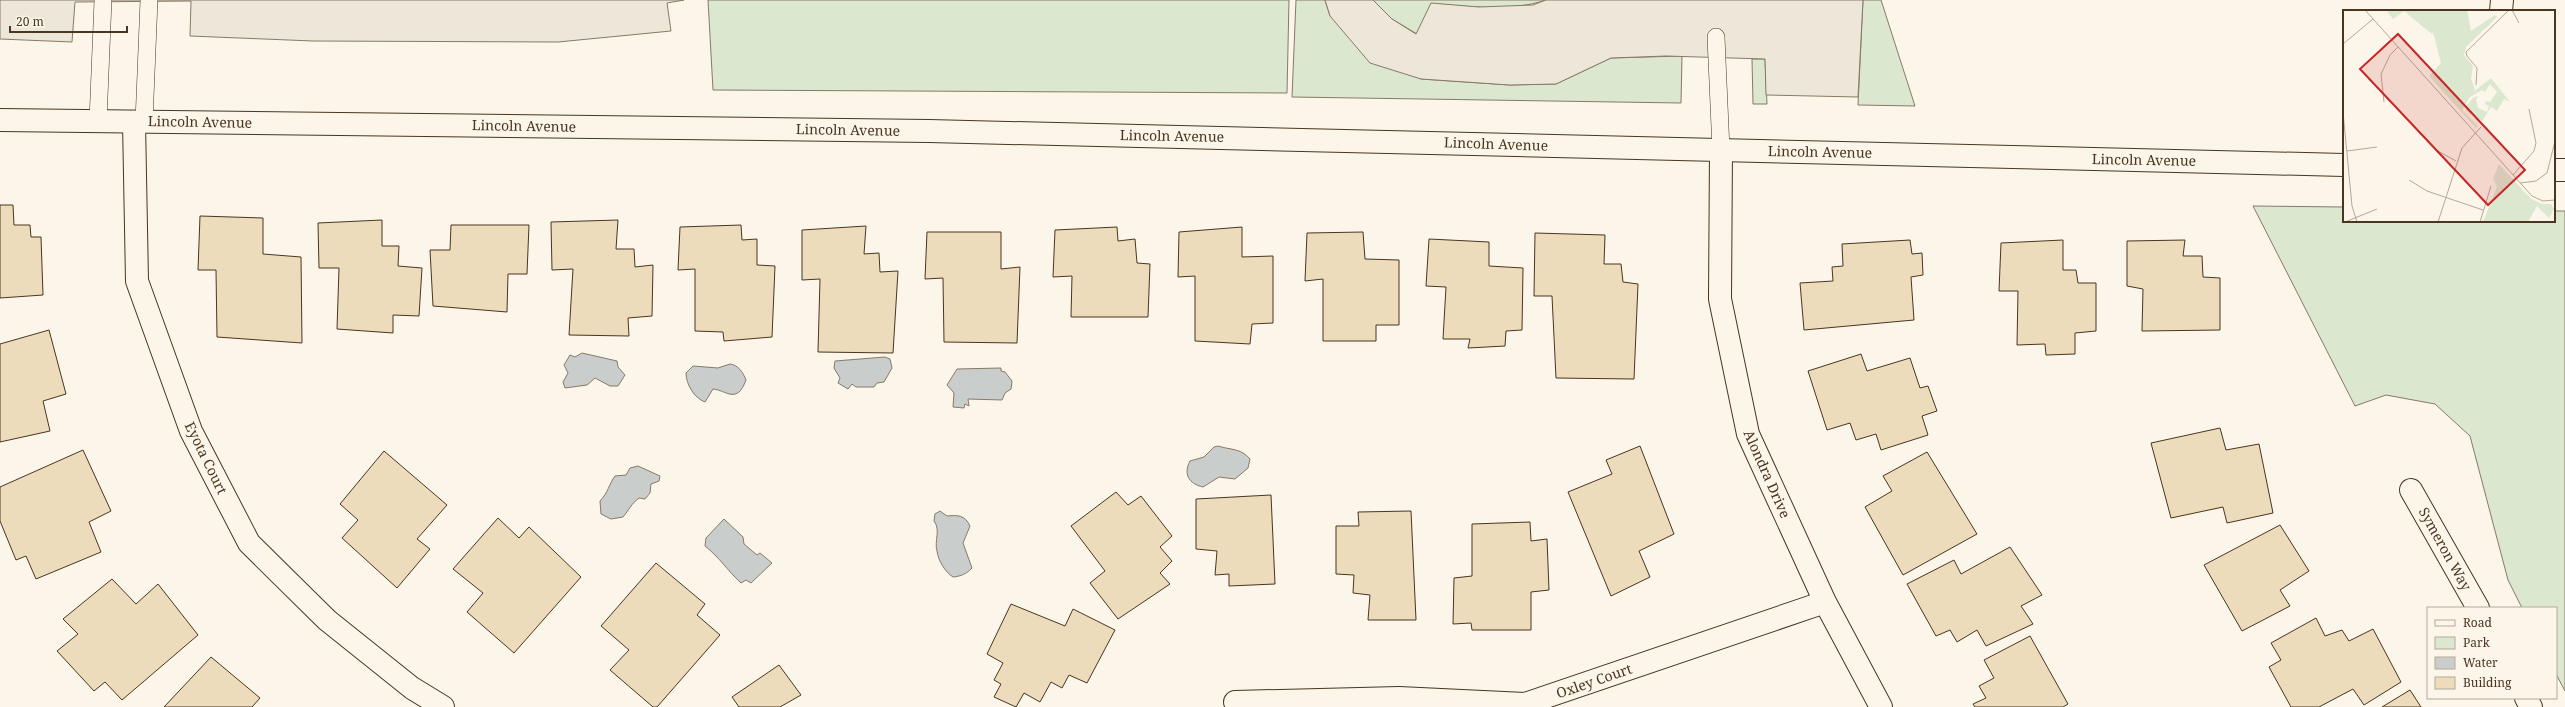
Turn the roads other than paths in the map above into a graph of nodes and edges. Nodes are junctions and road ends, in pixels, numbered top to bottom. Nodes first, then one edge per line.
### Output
1 (103, 0) edge
2 (149, 0) edge
3 (2502, 0) edge
4 (2501, 10) edge
5 (1716, 37) dead end
6 (0, 120) edge
7 (98, 121) junction
8 (139, 122) junction
9 (1721, 150) junction
10 (2343, 165) edge
11 (2412, 490) dead end
12 (1825, 602) junction
13 (2477, 607) edge
14 (1234, 702) dead end
15 (442, 707) edge
16 (1881, 707) edge

1 - 7 lane
2 - 8 lane
3 - 4 street
5 - 9 lane
6 - 7 street, Lincoln Avenue
7 - 8 street, Lincoln Avenue
8 - 9 street, Lincoln Avenue
8 - 15 street, Eyota Court
9 - 10 street, Lincoln Avenue
9 - 12 street, Alondra Drive
11 - 13 street, Symeron Way
12 - 14 street, Oxley Court
12 - 16 street, Alondra Drive

